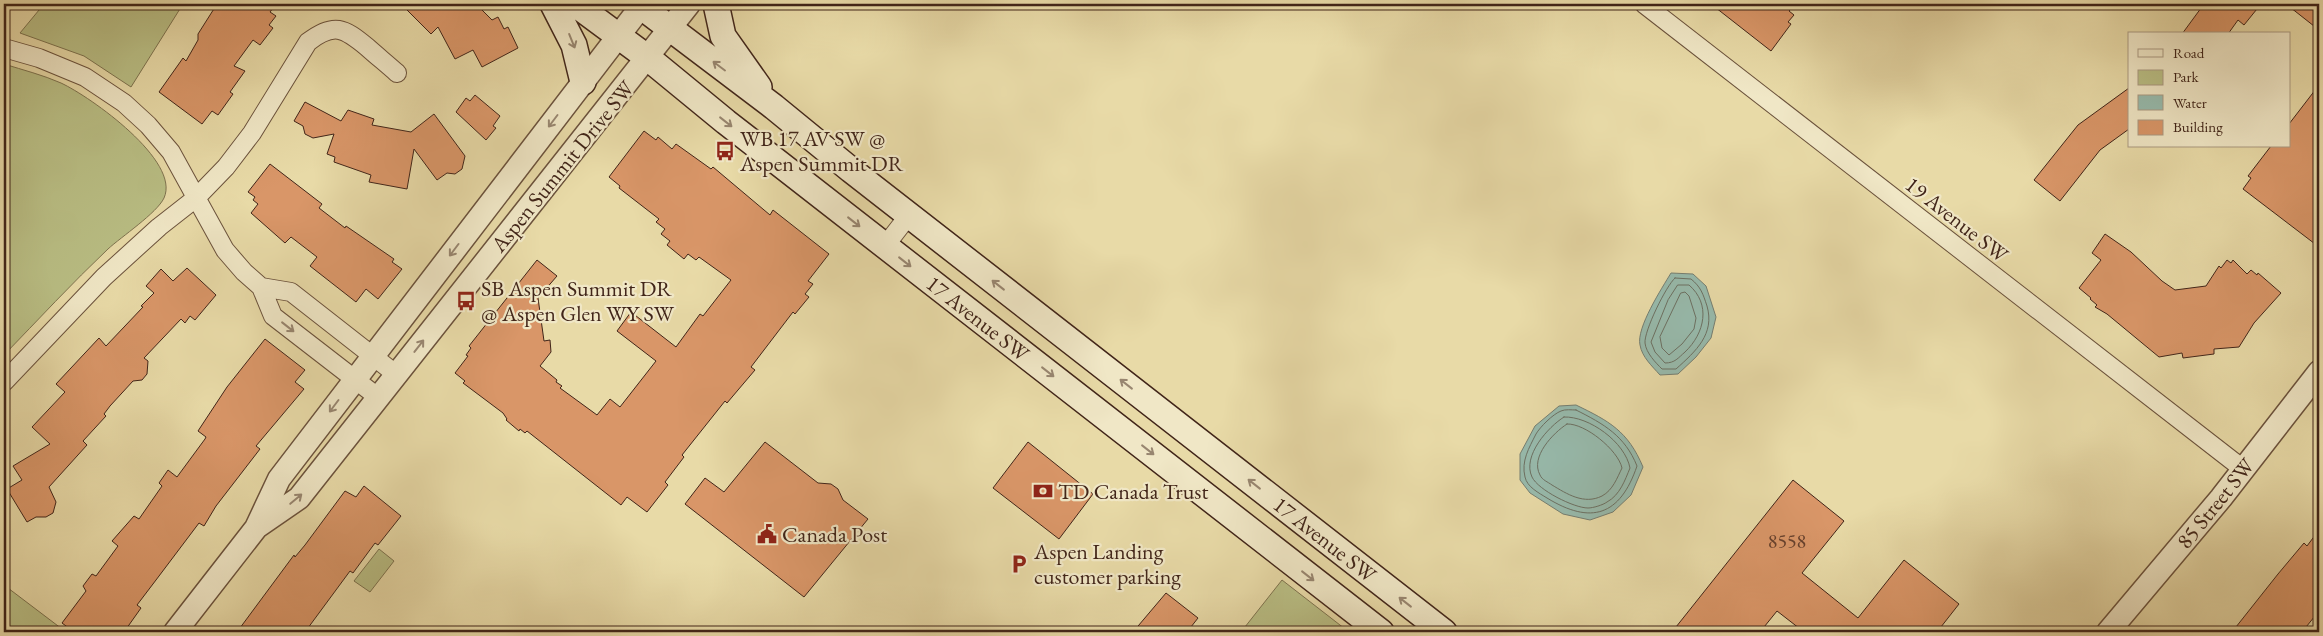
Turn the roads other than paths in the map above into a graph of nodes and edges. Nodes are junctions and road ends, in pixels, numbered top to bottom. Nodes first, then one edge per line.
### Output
1 (554, 4) edge
2 (575, 4) edge
3 (689, 4) edge
4 (716, 4) edge
5 (1644, 4) edge
6 (641, 5) edge
7 (671, 29) junction
8 (618, 37) junction
9 (4, 48) edge
10 (648, 58) junction
11 (397, 73) dead end
12 (583, 82) junction
13 (774, 107) junction
14 (196, 198) junction
15 (909, 215) junction
16 (885, 246) junction
17 (261, 287) junction
18 (372, 356) junction
19 (2319, 372) edge
20 (396, 375) junction
21 (354, 380) junction
22 (4, 382) edge
23 (379, 398) junction
24 (2243, 469) junction
25 (1293, 514) junction
26 (256, 528) junction
27 (1270, 546) junction
28 (175, 632) edge
29 (1381, 632) edge
30 (1444, 632) edge
31 (2108, 632) edge

1 -> 12 main road
2 - 8 main road, 17 Avenue SW
3 - 7 street, Aspen Summit Drive SW
4 - 13 main road
5 - 24 street, 19 Avenue SW
6 - 7 main road, 17 Avenue SW
6 - 8 street, Aspen Summit Drive SW
7 - 10 street, Aspen Summit Drive SW
13 -> 7 main road, 17 Avenue SW
8 - 10 main road, 17 Avenue SW
8 - 12 street, Aspen Summit Drive SW
9 - 14 street
10 -> 16 main road, 17 Avenue SW
20 -> 10 street, Aspen Summit Drive SW
11 - 14 street
12 -> 18 street, Aspen Summit Drive SW
13 - 15 main road, 17 Avenue SW
14 - 17 street
14 - 22 street
15 - 16 street
25 -> 15 main road, 17 Avenue SW
16 -> 27 main road, 17 Avenue SW
17 - 18 street
17 -> 21 street
18 - 20 street
18 - 21 street, Aspen Summit Drive SW
19 - 24 street, 85 Street SW
20 - 23 street, Aspen Summit Drive SW
21 - 23 street
21 -> 26 street, Aspen Summit Drive SW
26 -> 23 street, Aspen Summit Drive SW
24 - 31 street, 85 Street SW
25 - 27 main road
30 -> 25 main road, 17 Avenue SW
26 - 28 street, Aspen Summit Drive SW
27 -> 29 main road, 17 Avenue SW

